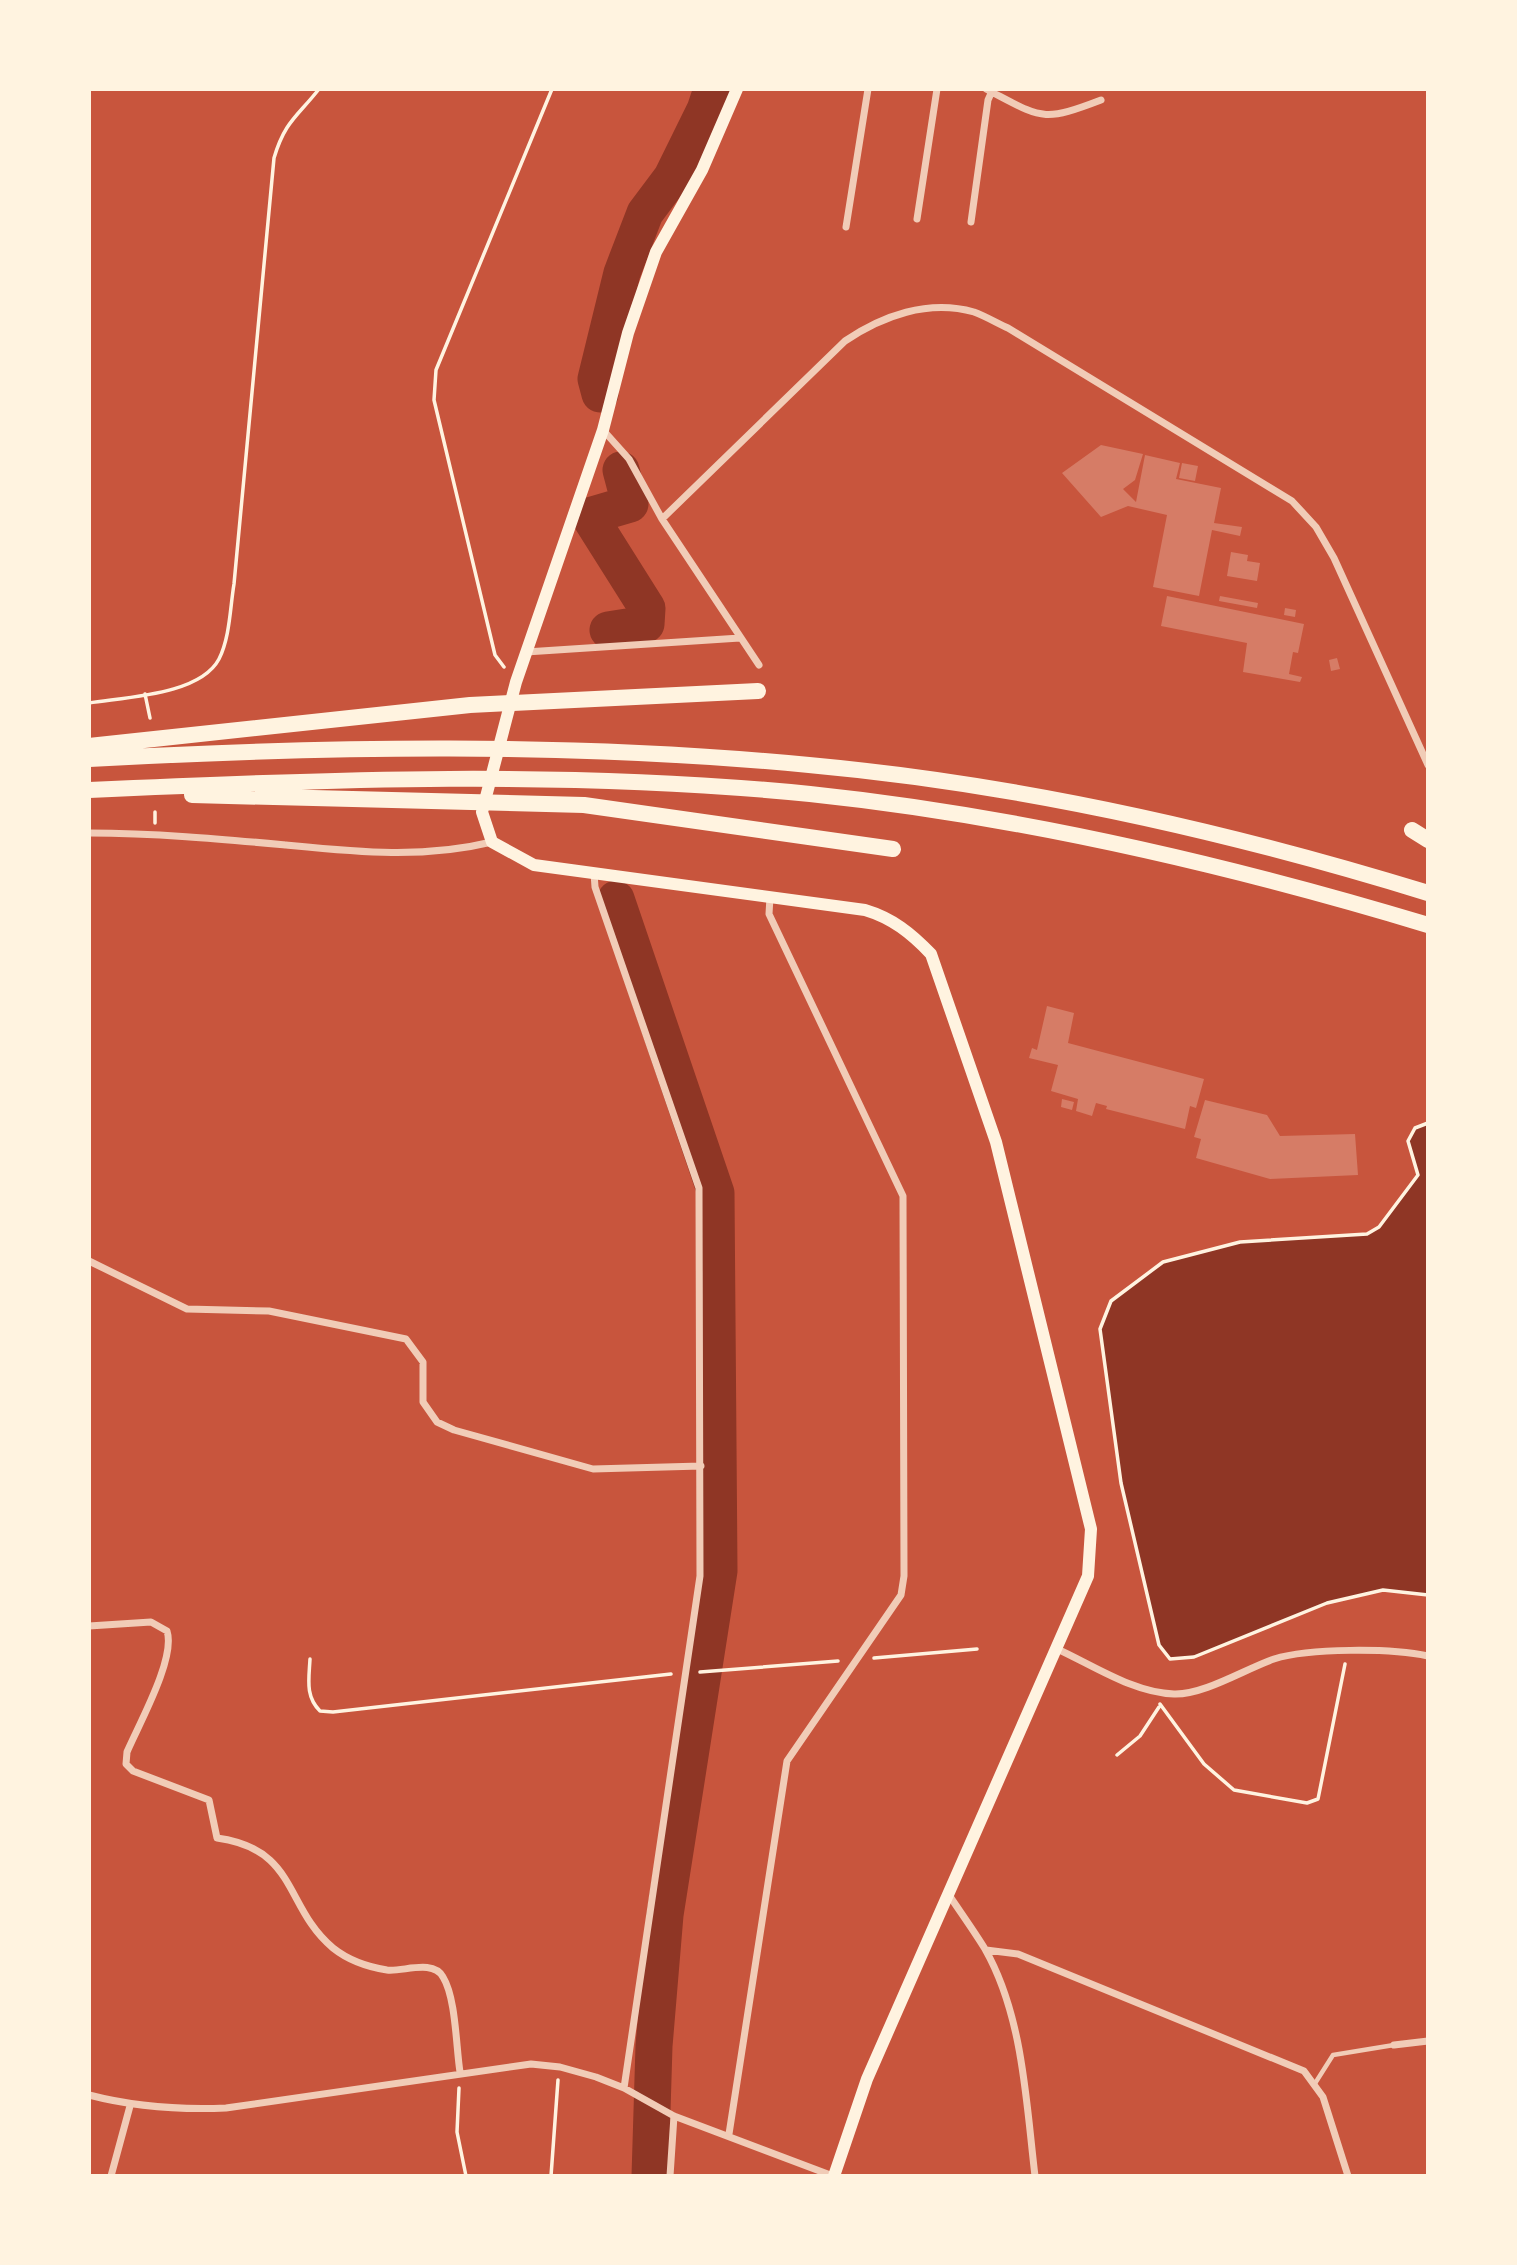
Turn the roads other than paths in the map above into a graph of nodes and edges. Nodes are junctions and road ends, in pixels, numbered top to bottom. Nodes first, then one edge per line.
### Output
1 (737, 89) edge
2 (868, 89) edge
3 (937, 89) edge
4 (990, 90) edge
5 (1101, 100) dead end
6 (917, 219) dead end
7 (971, 222) dead end
8 (846, 227) dead end
9 (603, 430) junction
10 (662, 519) junction
11 (740, 638) junction
12 (525, 652) junction
13 (759, 665) dead end
14 (758, 691) dead end
15 (89, 746) edge
16 (89, 759) edge
17 (1428, 765) edge
18 (89, 792) edge
19 (1412, 830) dead end
20 (89, 833) edge
21 (1428, 840) edge
22 (492, 842) junction
23 (893, 849) dead end
24 (594, 873) junction
25 (1428, 893) edge
26 (770, 897) junction
27 (1428, 925) edge
28 (89, 1261) edge
29 (701, 1466) junction
30 (89, 1626) edge
31 (1054, 1648) junction
32 (1428, 1656) edge
33 (949, 1895) junction
34 (986, 1950) junction
35 (1428, 2041) edge
36 (1394, 2045) joint
37 (460, 2072) junction
38 (1314, 2085) junction
39 (624, 2088) junction
40 (89, 2095) edge
41 (130, 2106) junction
42 (674, 2116) junction
43 (729, 2134) junction
44 (111, 2176) edge
45 (670, 2176) edge
46 (834, 2176) edge
47 (1035, 2176) edge
48 (1348, 2176) edge

1 - 9 main road
2 - 8 street
3 - 6 street
4 - 5 street
4 - 7 street
9 - 10 street
9 - 12 main road
10 - 11 street
10 - 17 street
11 - 12 street
11 - 13 street
12 - 22 main road
14 - 15 highway
16 - 25 highway
18 - 23 highway
18 - 27 highway
19 - 21 highway
20 - 22 street
22 - 24 main road
24 - 26 main road
24 - 29 street
26 - 31 main road
26 - 43 street
28 - 29 street
29 - 39 street
30 - 37 street
31 - 32 street
31 - 33 main road
33 - 34 street
33 - 46 main road
34 - 38 street
34 - 47 street
35 - 36 street
36 - 38 lane
37 - 39 street
37 - 41 street
38 - 48 street
39 - 42 street
40 - 41 street
41 - 44 street
42 - 43 street
42 - 45 street
43 - 46 street

